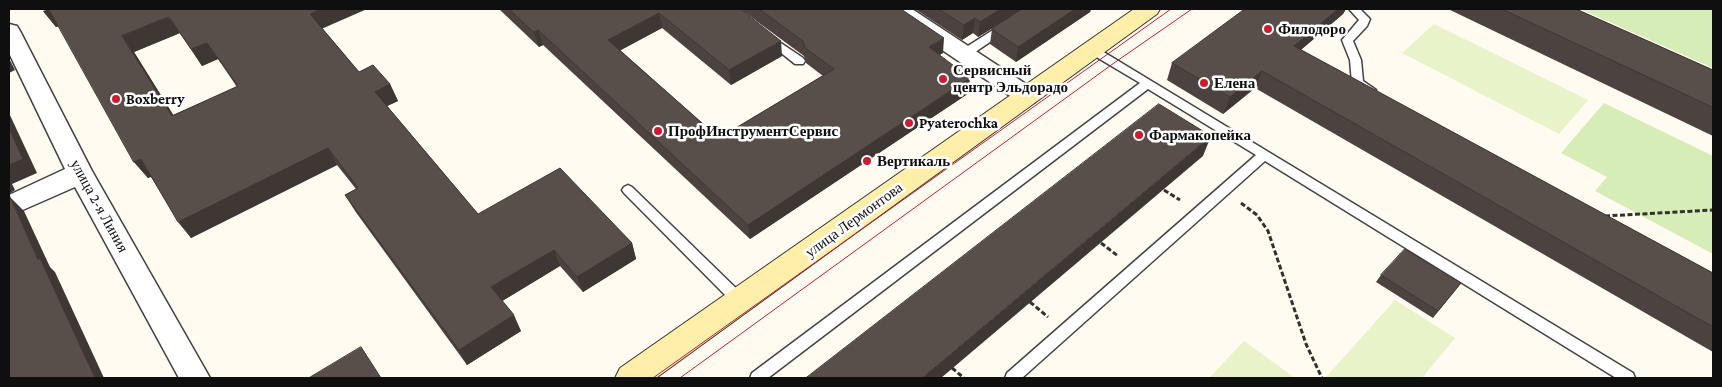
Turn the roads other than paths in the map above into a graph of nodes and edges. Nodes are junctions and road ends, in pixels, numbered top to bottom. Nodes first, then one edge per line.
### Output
1 (1033, 9) edge
2 (1149, 9) edge
3 (1354, 9) edge
4 (902, 10) edge
5 (9, 31) edge
6 (761, 32) edge
7 (1092, 49) junction
8 (964, 54) junction
9 (799, 61) dead end
10 (1148, 83) junction
11 (1027, 96) junction
12 (1382, 96) edge
13 (1264, 155) junction
14 (80, 173) junction
15 (628, 190) dead end
16 (9, 206) edge
17 (740, 301) junction
18 (195, 378) edge
19 (631, 378) edge
20 (757, 378) edge
21 (1012, 378) edge
22 (1628, 378) edge

1 - 8 lane
2 - 7 main road, улица Лермонтова
3 - 12 lane
4 - 8 street
5 - 14 street, улица 2-я Линия
6 - 9 lane
7 - 10 lane
7 - 11 main road, улица Лермонтова
8 - 11 street
10 - 13 lane
10 - 20 lane
11 - 17 main road, улица Лермонтова
13 - 21 lane
13 - 22 lane
14 - 16 street
14 - 18 street, улица 2-я Линия
15 - 17 lane
17 - 19 main road, улица Лермонтова

